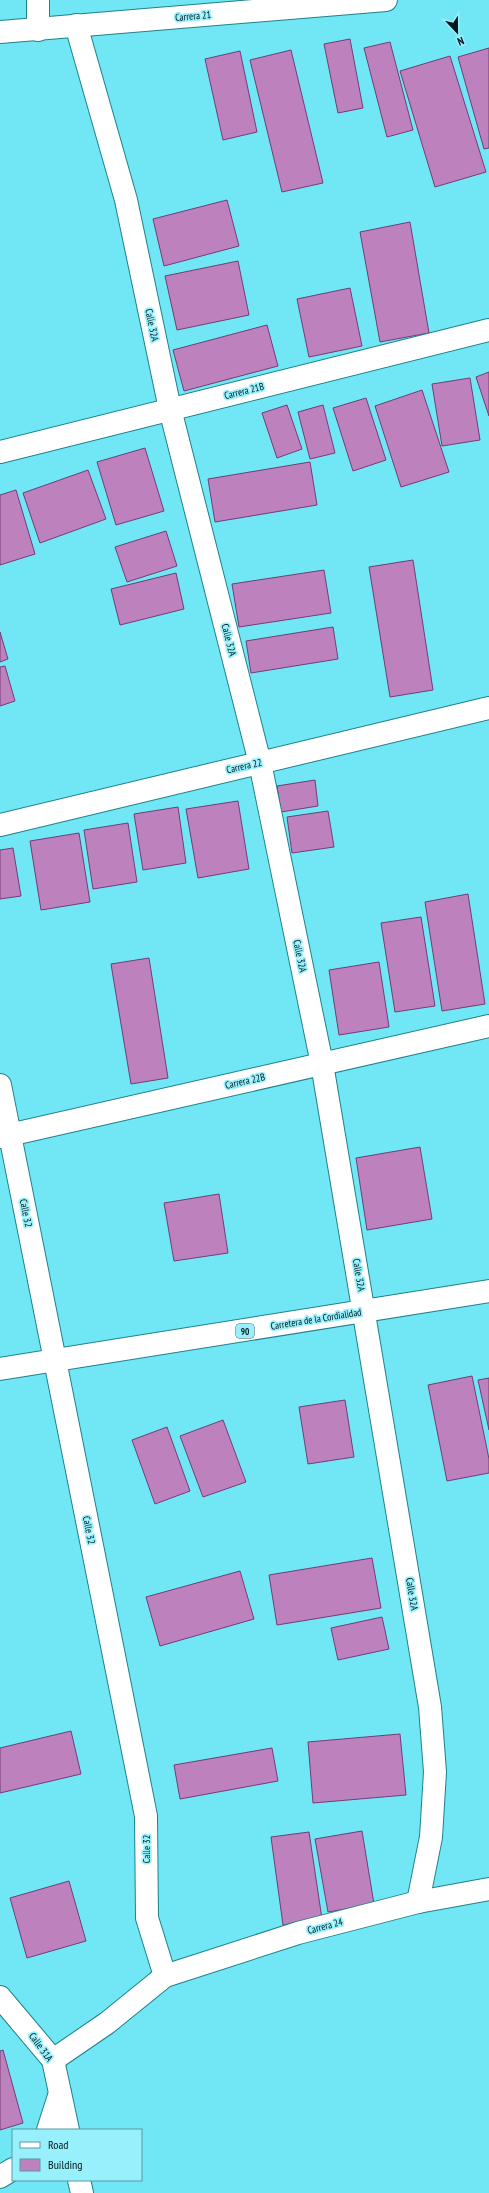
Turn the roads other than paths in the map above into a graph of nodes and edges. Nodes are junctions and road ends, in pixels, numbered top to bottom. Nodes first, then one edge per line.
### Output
1 (38, 0) edge
2 (386, 0) edge
3 (76, 25) junction
4 (38, 30) junction
5 (0, 32) edge
6 (489, 330) edge
7 (170, 410) junction
8 (0, 452) edge
9 (489, 708) edge
10 (260, 763) junction
11 (0, 825) edge
12 (489, 1026) edge
13 (322, 1064) junction
14 (0, 1085) edge
15 (5, 1135) edge
16 (489, 1291) edge
17 (365, 1311) junction
18 (55, 1361) junction
19 (0, 1369) edge
20 (489, 1889) edge
21 (418, 1902) junction
22 (165, 1976) junction
23 (0, 1997) edge
24 (53, 2060) junction
25 (60, 2092) junction
26 (48, 2129) edge
27 (68, 2129) edge
28 (12, 2170) edge
29 (0, 2177) edge
30 (79, 2181) edge
31 (82, 2193) edge

1 - 4 main road
2 - 3 main road, Carrera 21
3 - 4 main road, Carrera 21
3 - 7 main road, Calle 32A
4 - 5 main road, Carrera 21
6 - 7 main road, Carrera 21B
7 - 8 main road, Carrera 21B
7 - 10 main road, Calle 32A
9 - 10 main road, Carrera 22
10 - 11 main road, Carrera 22
10 - 13 main road, Calle 32A
12 - 13 main road, Carrera 22B
13 - 15 main road, Carrera 22B
13 - 17 main road, Calle 32A
14 - 15 main road, Calle 32
15 - 18 main road, Calle 32
16 - 17 main road, Carretera de la Cordialidad / 90
17 - 18 main road, Carretera de la Cordialidad / 90
17 - 21 main road, Calle 32A
18 - 19 main road, Carretera de la Cordialidad / 90
18 - 22 main road, Calle 32
20 - 21 main road, Carrera 24
21 - 22 main road, Carrera 24
22 - 24 main road
23 - 24 main road, Calle 31A
24 - 25 main road, Calle 31A
25 - 26 main road
25 - 27 main road, Calle 31A
28 - 29 main road
30 - 31 main road

